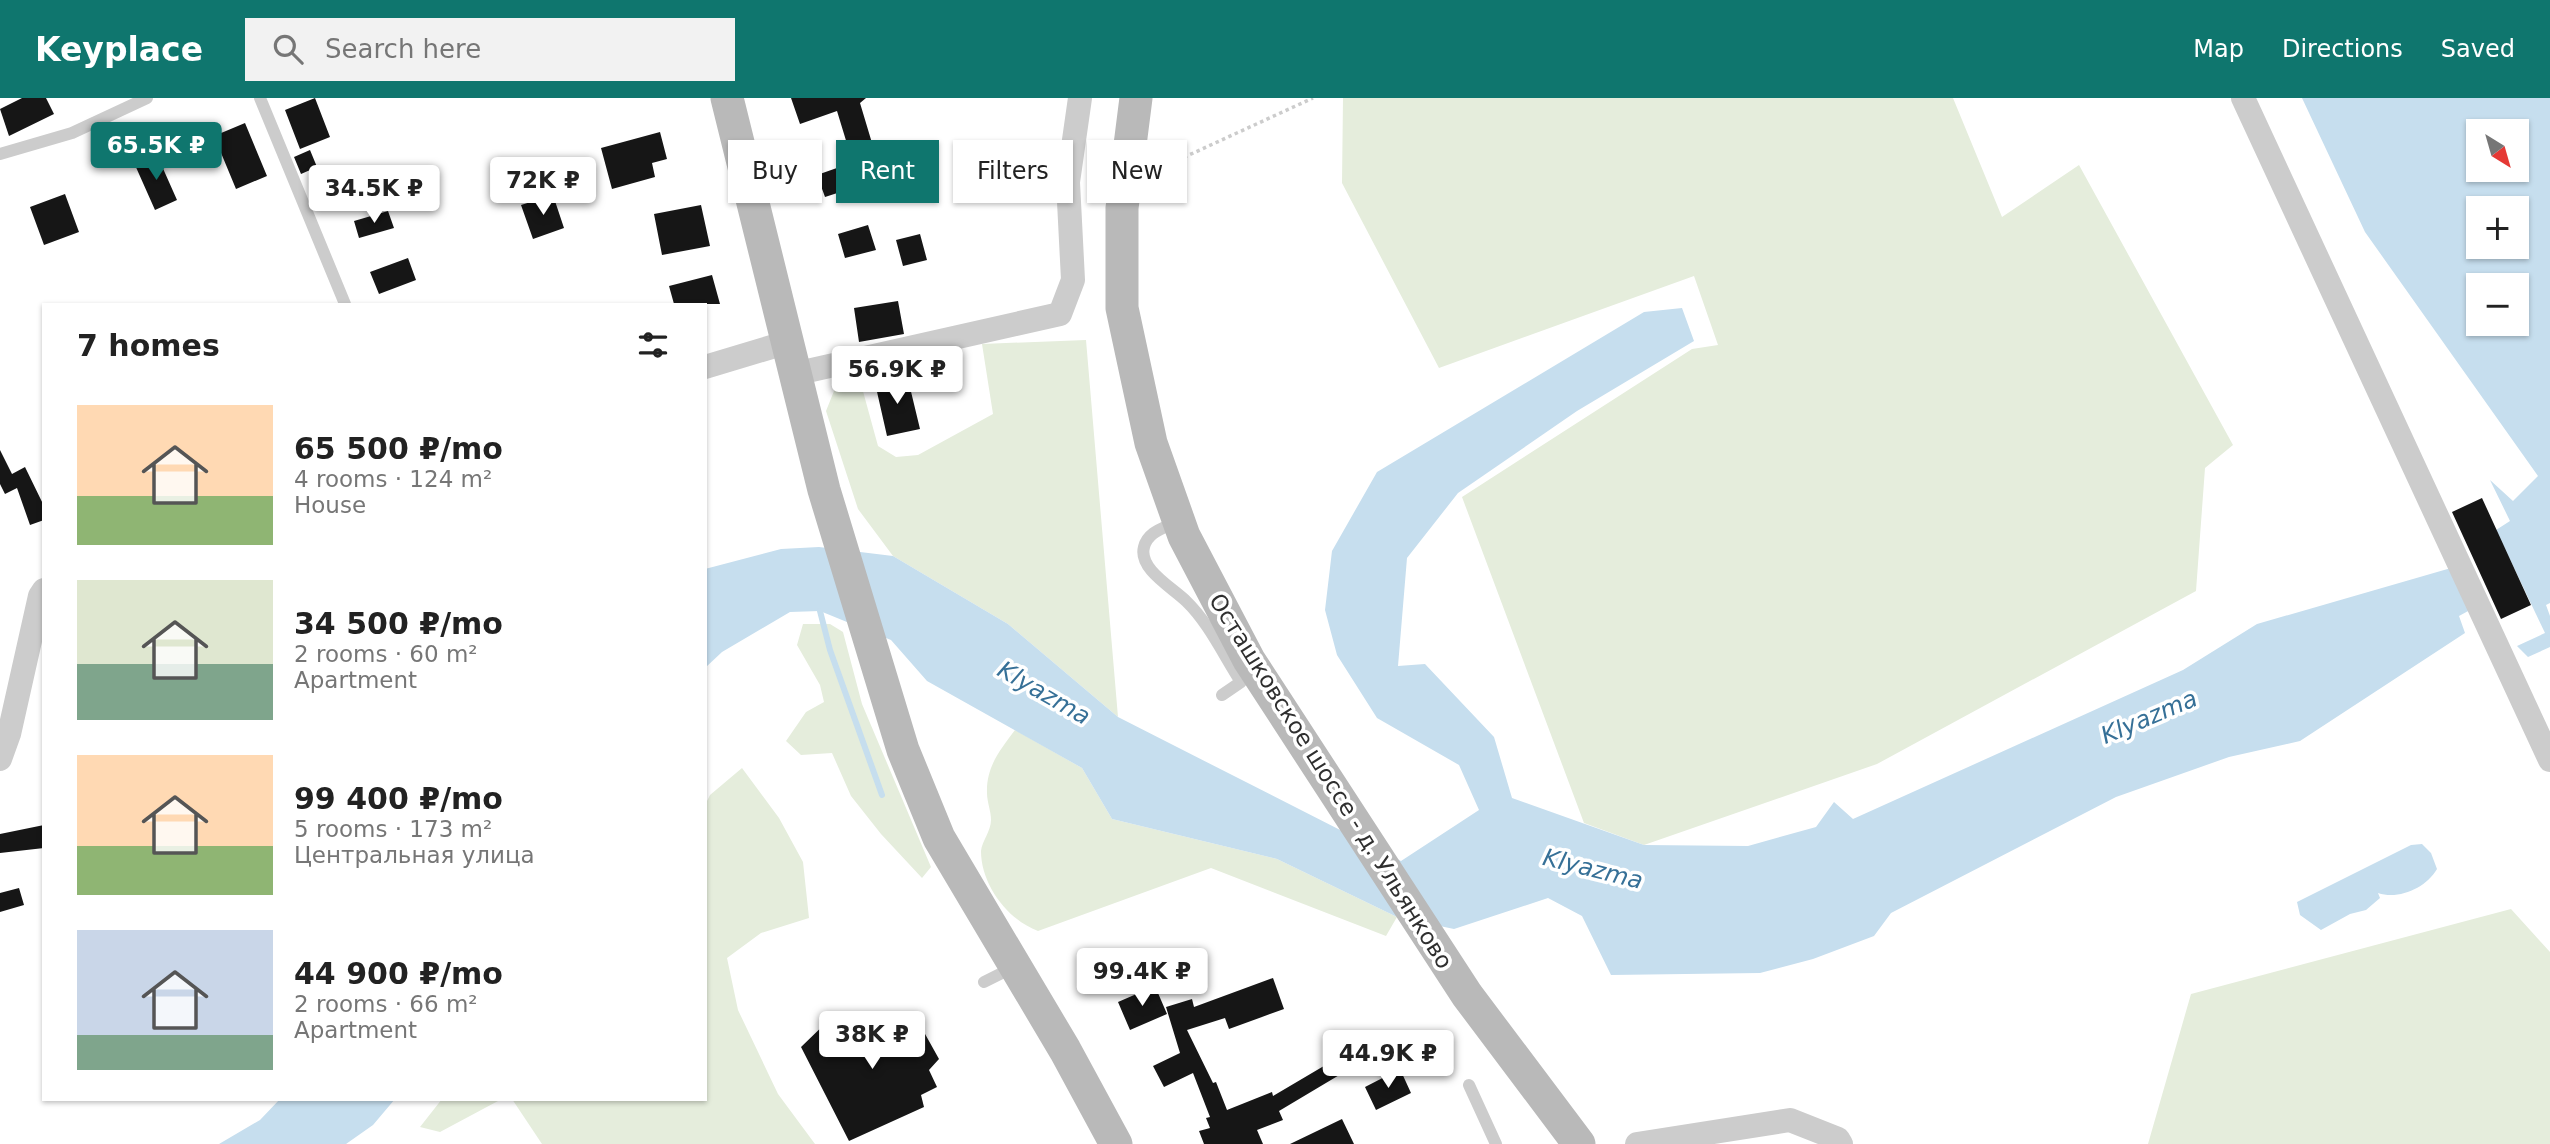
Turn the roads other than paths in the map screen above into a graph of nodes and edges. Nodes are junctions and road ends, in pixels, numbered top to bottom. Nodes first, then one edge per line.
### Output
1 (147, 98) edge
2 (260, 98) edge
3 (727, 98) edge
4 (1080, 98) edge
5 (1136, 98) edge
6 (2243, 98) edge
7 (0, 154) edge
8 (345, 303) edge
9 (785, 343) junction
10 (707, 366) edge
11 (794, 374) junction
12 (1178, 521) junction
13 (42, 593) edge
14 (1222, 695) dead end
15 (0, 759) edge
16 (2550, 760) edge
17 (1014, 967) junction
18 (984, 982) dead end
19 (1469, 1085) dead end
20 (1116, 1144) edge
21 (1496, 1144) edge
22 (1579, 1144) edge
23 (1637, 1144) edge
24 (1841, 1144) edge

1 - 7 lane
2 - 8 lane
3 - 9 street
4 - 11 street
5 - 12 street, Осташковское шоссе - д. Ульянково
6 - 16 street
9 - 10 street
9 - 11 street
11 - 17 street
12 - 14 lane
12 - 22 street, Осташковское шоссе - д. Ульянково
13 - 15 street
17 - 18 lane
17 - 20 street
19 - 21 lane
23 - 24 street

